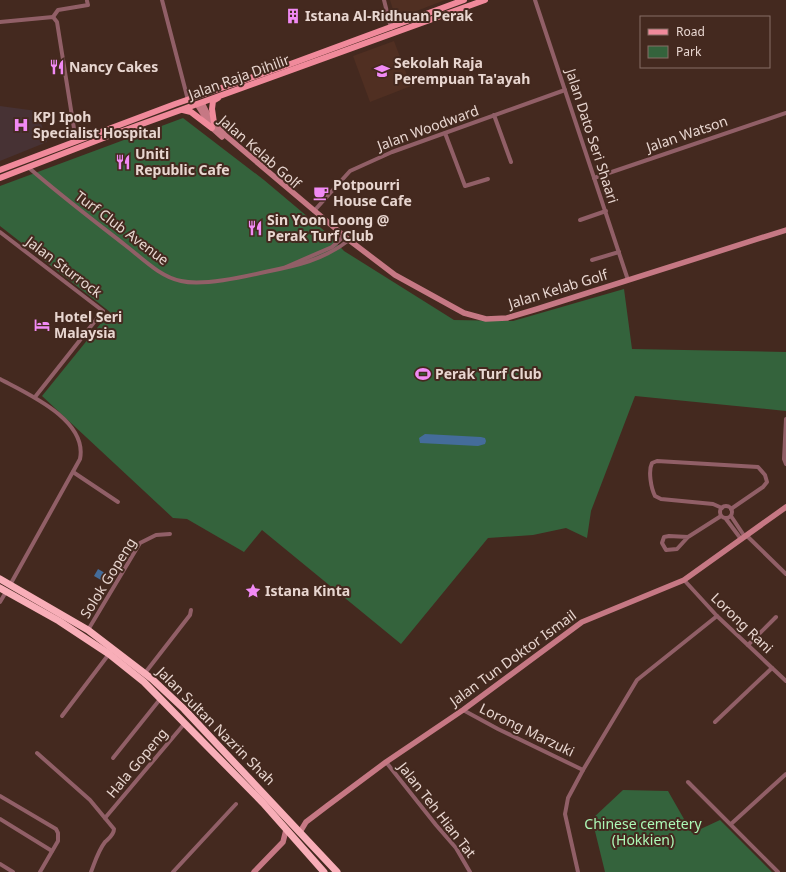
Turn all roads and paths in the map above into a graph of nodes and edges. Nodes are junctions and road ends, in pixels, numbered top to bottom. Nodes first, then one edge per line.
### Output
1 (162, 0) edge
2 (384, 0) edge
3 (464, 0) edge
4 (485, 0) edge
5 (535, 0) edge
6 (87, 1) dead end
7 (53, 17) junction
8 (0, 22) edge
9 (391, 28) junction
10 (224, 87) junction
11 (565, 90) junction
12 (221, 96) junction
13 (188, 100) junction
14 (200, 103) junction
15 (161, 109) junction
16 (183, 110) junction
17 (786, 113) edge
18 (494, 115) junction
19 (213, 126) junction
20 (445, 133) junction
21 (76, 141) junction
22 (511, 162) dead end
23 (28, 167) junction
24 (0, 170) edge
25 (0, 177) edge
26 (594, 178) junction
27 (488, 179) dead end
28 (314, 211) junction
29 (606, 211) junction
30 (580, 220) dead end
31 (786, 230) edge
32 (0, 232) edge
33 (346, 238) junction
34 (619, 252) junction
35 (592, 260) dead end
36 (628, 280) junction
37 (0, 379) edge
38 (35, 397) junction
39 (786, 419) edge
40 (786, 464) edge
41 (73, 472) junction
42 (118, 502) dead end
43 (786, 507) edge
44 (722, 508) junction
45 (731, 509) junction
46 (721, 516) junction
47 (731, 516) junction
48 (726, 519) junction
49 (170, 534) dead end
50 (688, 537) junction
51 (744, 537) junction
52 (786, 574) edge
53 (0, 580) edge
54 (684, 580) junction
55 (10, 585) junction
56 (3, 590) edge
57 (0, 602) edge
58 (191, 610) dead end
59 (717, 616) junction
60 (776, 618) dead end
61 (88, 630) junction
62 (748, 645) junction
63 (109, 654) junction
64 (772, 668) junction
65 (145, 673) junction
66 (786, 681) edge
67 (161, 698) junction
68 (463, 710) junction
69 (62, 716) dead end
70 (715, 722) dead end
71 (186, 723) junction
72 (37, 753) dead end
73 (113, 758) dead end
74 (386, 762) junction
75 (583, 770) junction
76 (786, 774) edge
77 (688, 782) dead end
78 (0, 796) edge
79 (236, 804) dead end
80 (105, 818) junction
81 (0, 819) edge
82 (306, 822) junction
83 (292, 824) junction
84 (731, 824) junction
85 (286, 830) junction
86 (300, 832) junction
87 (283, 842) junction
88 (296, 842) junction
89 (52, 851) junction
90 (0, 864) edge
91 (13, 872) edge
92 (40, 872) edge
93 (90, 872) edge
94 (173, 872) edge
95 (254, 872) edge
96 (324, 872) edge
97 (337, 872) edge
98 (470, 872) edge
99 (578, 872) edge
100 (778, 872) edge

1 - 13 street
2 - 9 street
3 - 9 main road, Jalan Raja Dihilir
4 - 12 main road, Jalan Raja Dihilir
5 - 11 street, Jalan Dato Seri Shaari
6 - 7 street
7 - 8 street
7 - 21 street
9 - 10 main road, Jalan Raja Dihilir
10 - 13 main road, Jalan Raja Dihilir
10 - 14 main road
11 - 18 street, Jalan Woodward
11 - 26 street, Jalan Dato Seri Shaari
12 - 14 main road, Jalan Raja Dihilir
12 - 19 main road
13 - 15 main road, Jalan Raja Dihilir
14 - 15 main road
14 - 16 main road, Jalan Raja Dihilir
14 - 19 street
15 - 21 main road, Jalan Raja Dihilir
16 - 19 main road
16 - 23 main road, Jalan Raja Dihilir
17 - 26 street, Jalan Watson
18 - 20 street, Jalan Woodward
18 - 22 street
19 - 28 street, Jalan Kelab Golf
19 - 28 street, Jalan Kelab Golf
20 - 27 street
20 - 28 street, Jalan Woodward
21 - 24 main road, Jalan Raja Dihilir
23 - 25 main road, Jalan Raja Dihilir
23 - 33 street, Turf Club Avenue
26 - 29 street, Jalan Dato Seri Shaari
28 - 33 street, Jalan Kelab Golf
29 - 30 street
29 - 34 street, Jalan Dato Seri Shaari
31 - 36 street, Jalan Kelab Golf
32 - 38 street, Jalan Sturrock
33 - 36 street, Jalan Kelab Golf
34 - 35 street
34 - 36 street, Jalan Dato Seri Shaari
37 - 38 street
38 - 41 street
39 - 40 street
41 - 42 street
41 - 55 street
43 - 51 street, Jalan Tun Doktor Ismail
44 - 45 street
44 - 45 street
44 - 46 street
45 - 47 street
46 - 48 street
46 - 50 street
47 - 48 street
47 - 51 street
48 - 51 street
49 - 61 street, Solok Gopeng
50 - 50 street
51 - 52 street
51 - 54 street, Jalan Tun Doktor Ismail
53 - 55 highway, Jalan Sultan Nazrin Shah
54 - 59 street, Lorong Rani
54 - 68 street, Jalan Tun Doktor Ismail
55 - 61 highway, Jalan Sultan Nazrin Shah
56 - 57 street
56 - 63 highway, Jalan Sultan Nazrin Shah
58 - 65 street
59 - 62 street, Lorong Rani
59 - 75 street
60 - 62 street
61 - 65 highway, Jalan Sultan Nazrin Shah
62 - 64 street, Lorong Rani
63 - 67 highway, Jalan Sultan Nazrin Shah
63 - 69 street
64 - 66 street, Lorong Rani
64 - 70 street
65 - 83 highway, Jalan Sultan Nazrin Shah
67 - 71 highway, Jalan Sultan Nazrin Shah
67 - 73 street
68 - 74 street, Jalan Tun Doktor Ismail
68 - 75 street, Lorong Marzuki
71 - 80 street, Hala Gopeng
71 - 85 highway, Jalan Sultan Nazrin Shah
72 - 80 street
74 - 82 street, Jalan Tun Doktor Ismail
74 - 98 street, Jalan Teh Hian Tat
75 - 99 street
76 - 84 street
77 - 84 street
78 - 89 street
79 - 94 street
80 - 93 street
81 - 89 street
82 - 83 street, Jalan Tun Doktor Ismail
82 - 86 street, Jalan Tun Doktor Ismail
83 - 86 highway, Jalan Sultan Nazrin Shah
84 - 100 street
85 - 87 street
85 - 88 highway, Jalan Sultan Nazrin Shah
86 - 97 highway, Jalan Sultan Nazrin Shah
87 - 88 street
87 - 95 street
88 - 96 highway, Jalan Sultan Nazrin Shah
89 - 92 street
90 - 91 street

